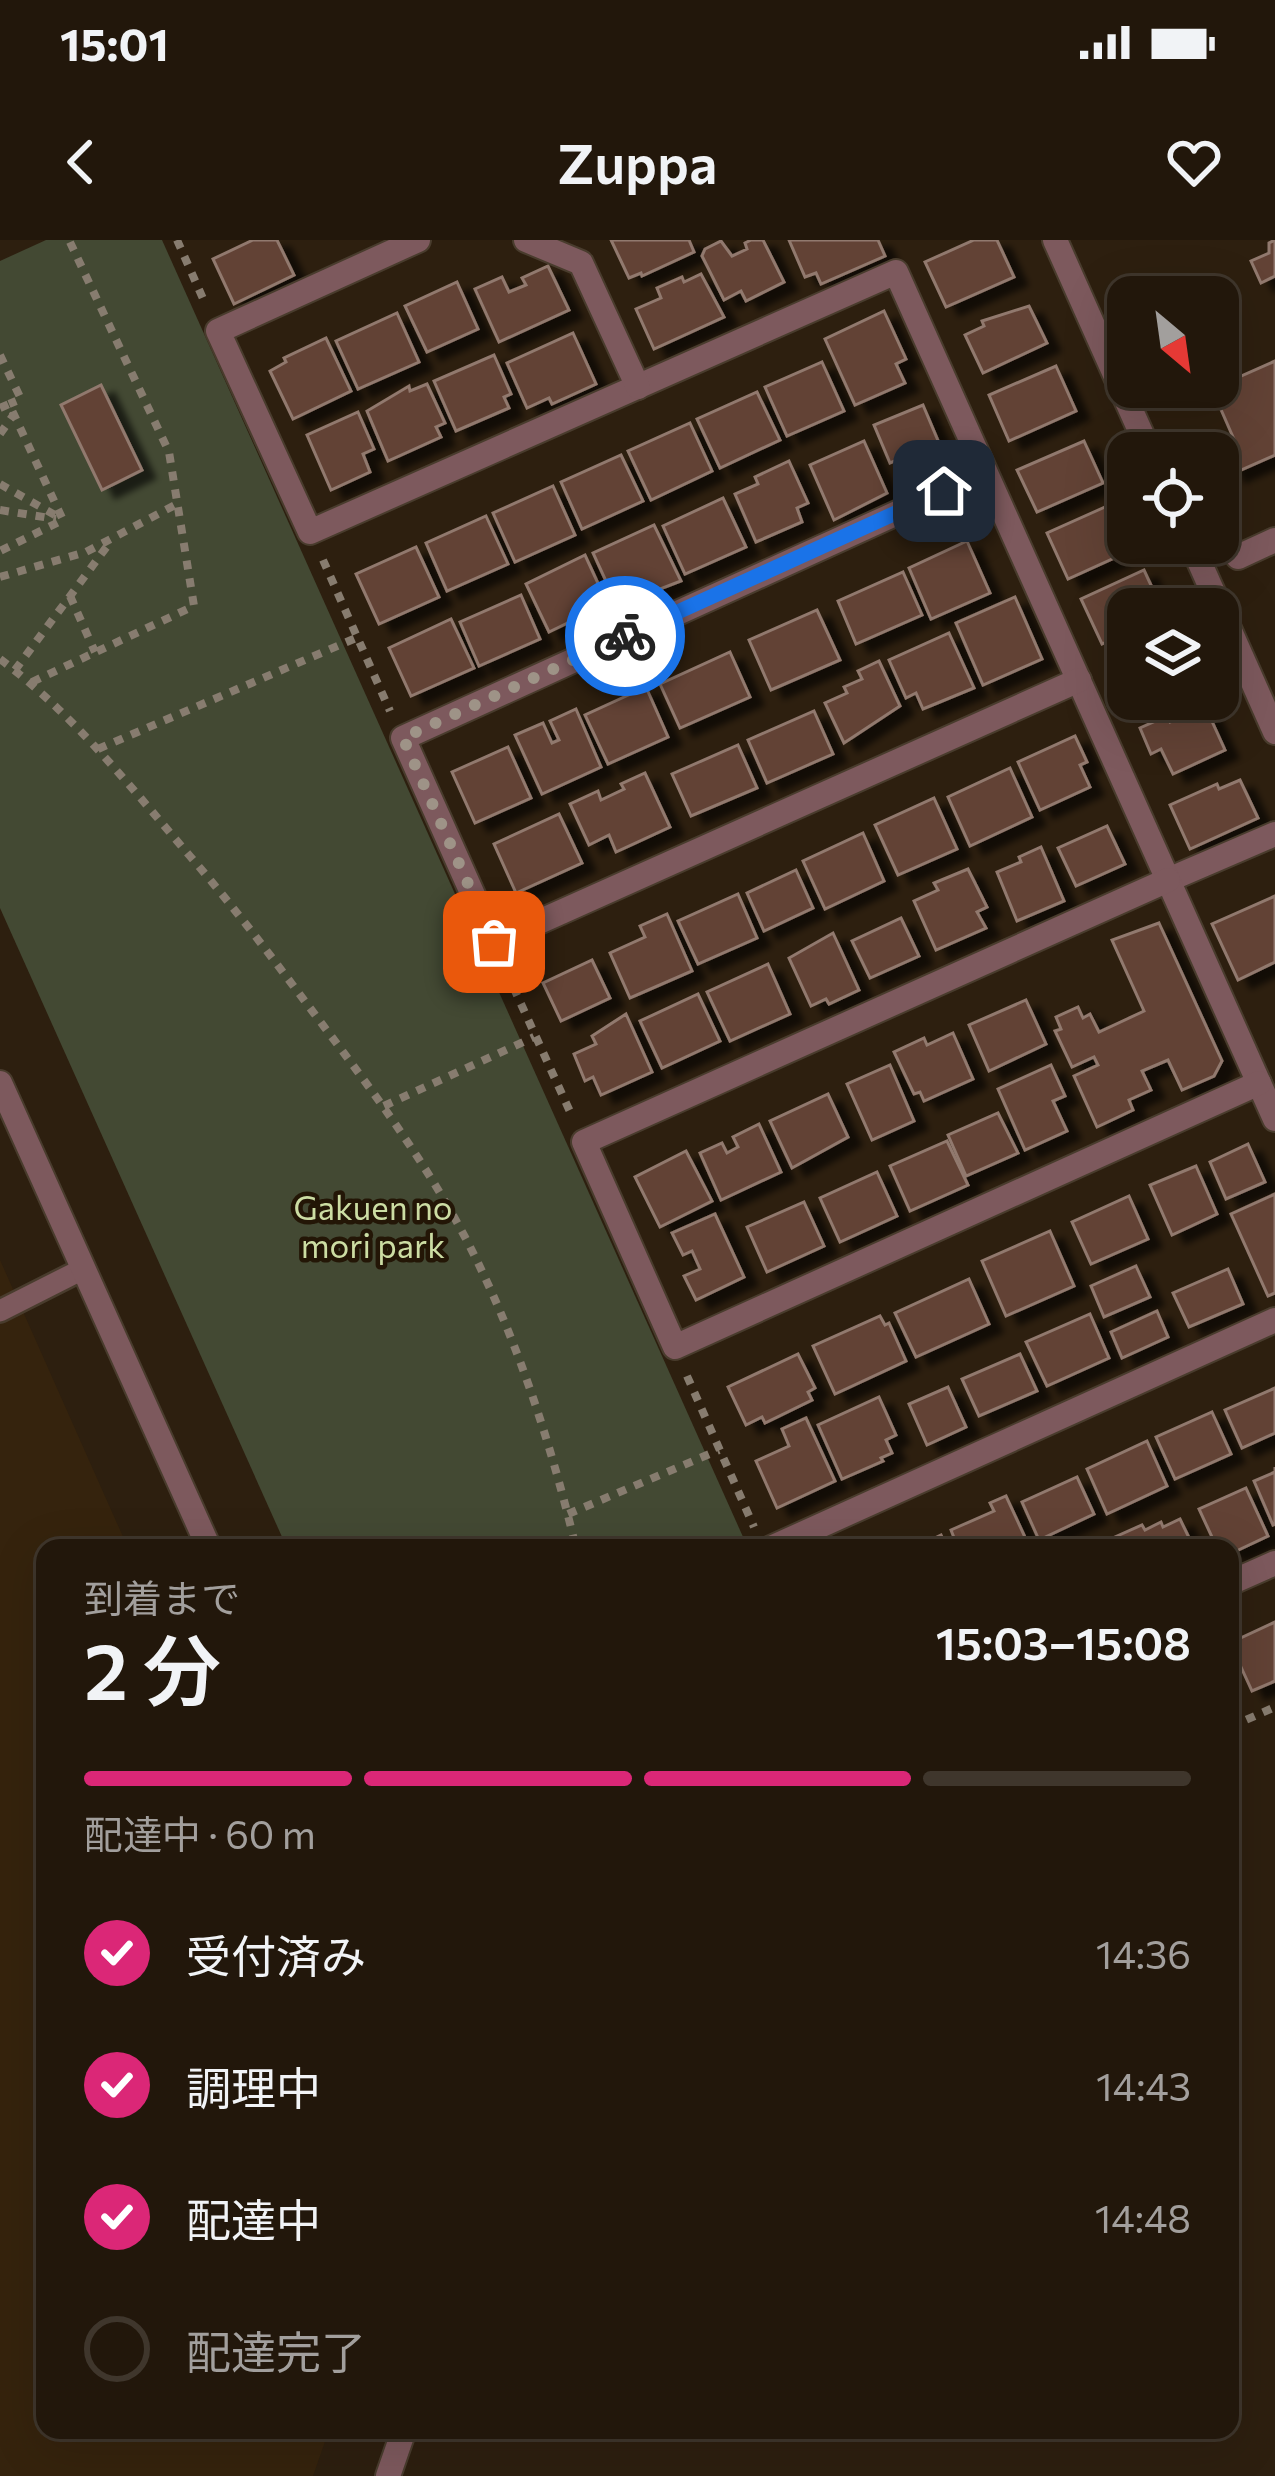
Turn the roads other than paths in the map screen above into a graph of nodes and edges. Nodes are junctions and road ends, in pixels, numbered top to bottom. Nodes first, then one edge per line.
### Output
1 (418, 240) edge
2 (526, 240) edge
3 (1055, 240) edge
4 (638, 386) junction
5 (1141, 432) edge
6 (986, 472) junction
7 (1275, 540) edge
8 (1239, 557) edge
9 (1200, 564) edge
10 (1078, 680) junction
11 (1275, 732) edge
12 (1275, 834) edge
13 (1168, 880) junction
14 (0, 1083) edge
15 (1259, 1083) junction
16 (1275, 1119) edge
17 (83, 1269) junction
18 (0, 1311) edge
19 (1275, 1320) edge
20 (763, 1538) edge
21 (205, 1539) edge
22 (1275, 1563) edge
23 (1239, 1579) edge
24 (401, 2439) edge
25 (388, 2476) edge

1 - 4 street
2 - 4 street
3 - 5 street
4 - 6 street
6 - 10 street
6 - 10 street
7 - 8 street
9 - 11 street
10 - 13 street
12 - 13 street
13 - 15 street
13 - 15 street
14 - 17 street
15 - 16 street
17 - 18 lane
17 - 21 street
19 - 20 street
22 - 23 street
24 - 25 street

